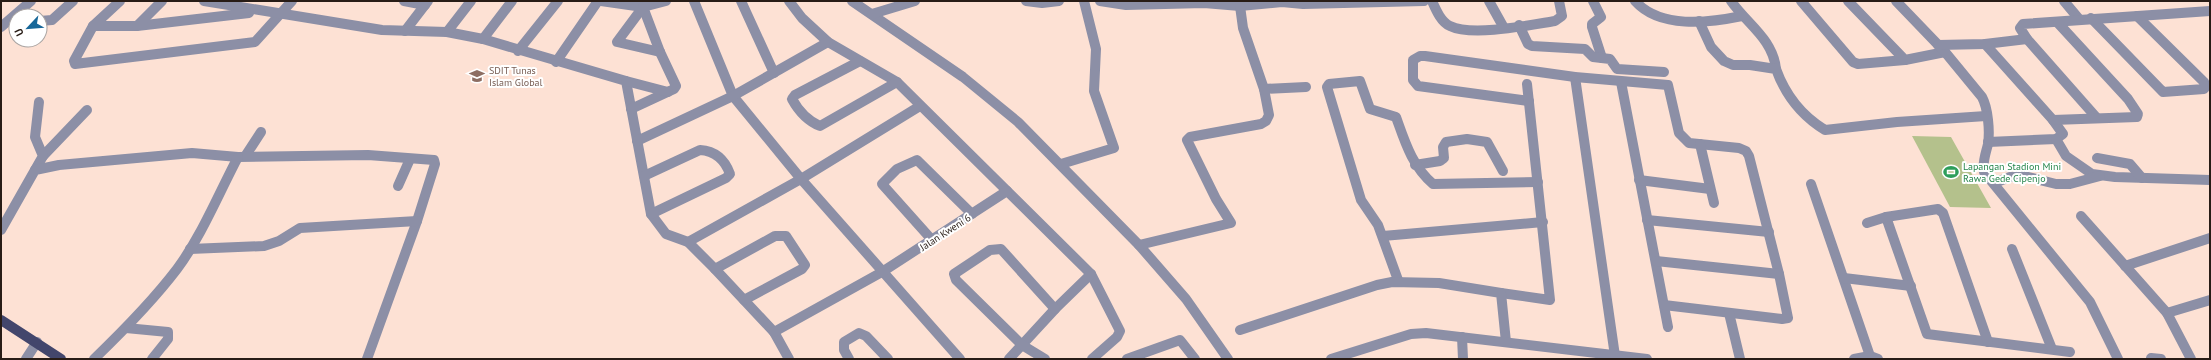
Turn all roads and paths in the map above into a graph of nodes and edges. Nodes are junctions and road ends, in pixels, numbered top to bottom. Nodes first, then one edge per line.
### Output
1 (73, 1) edge
2 (120, 1) edge
3 (162, 1) edge
4 (204, 1) edge
5 (292, 1) edge
6 (404, 1) edge
7 (472, 1) edge
8 (512, 1) edge
9 (558, 1) edge
10 (598, 1) edge
11 (601, 1) edge
12 (666, 1) edge
13 (694, 1) edge
14 (740, 1) edge
15 (789, 1) edge
16 (852, 1) edge
17 (915, 1) edge
18 (1026, 1) edge
19 (1059, 1) edge
20 (1084, 1) edge
21 (1100, 1) edge
22 (1424, 1) edge
23 (1432, 1) edge
24 (1489, 1) edge
25 (1558, 1) edge
26 (1593, 1) edge
27 (1635, 1) edge
28 (1731, 1) edge
29 (1801, 1) edge
30 (1848, 1) edge
31 (1896, 1) edge
32 (2064, 1) edge
33 (427, 3) edge
34 (1240, 6) junction
35 (643, 8) junction
36 (261, 11) junction
37 (2210, 11) edge
38 (280, 14) junction
39 (872, 14) junction
40 (1742, 16) junction
41 (2137, 16) junction
42 (2091, 18) junction
43 (2079, 19) junction
44 (48, 20) edge
45 (1699, 21) junction
46 (2058, 23) junction
47 (1519, 25) junction
48 (94, 26) junction
49 (138, 26) junction
50 (1504, 28) junction
51 (405, 31) junction
52 (447, 32) junction
53 (483, 39) junction
54 (2027, 39) junction
55 (828, 42) junction
56 (1985, 44) junction
57 (1941, 49) junction
58 (518, 51) junction
59 (660, 52) junction
60 (1602, 58) junction
61 (1905, 60) junction
62 (860, 61) junction
63 (556, 62) junction
64 (1776, 69) junction
65 (1664, 72) dead end
66 (774, 73) junction
67 (1575, 78) junction
68 (626, 81) junction
69 (897, 82) junction
70 (1621, 82) junction
71 (1527, 84) dead end
72 (1306, 87) dead end
73 (1264, 89) junction
74 (668, 92) junction
75 (733, 96) junction
76 (1529, 101) junction
77 (39, 102) dead end
78 (920, 106) junction
79 (631, 109) junction
80 (87, 110) dead end
81 (1986, 116) junction
82 (2096, 117) junction
83 (2054, 120) junction
84 (261, 132) dead end
85 (2056, 138) junction
86 (637, 141) junction
87 (1988, 142) junction
88 (1700, 144) junction
89 (43, 156) junction
90 (242, 156) junction
91 (2097, 158) dead end
92 (410, 159) junction
93 (1061, 164) junction
94 (1415, 165) junction
95 (35, 170) junction
96 (1503, 171) dead end
97 (644, 176) junction
98 (2102, 176) junction
99 (2142, 178) junction
100 (801, 179) junction
101 (1639, 180) junction
102 (2210, 180) edge
103 (1538, 182) junction
104 (1994, 183) junction
105 (1811, 184) dead end
106 (398, 186) dead end
107 (1710, 189) junction
108 (1007, 191) junction
109 (1714, 203) dead end
110 (651, 214) junction
111 (972, 214) junction
112 (2081, 216) dead end
113 (1886, 217) junction
114 (1647, 220) junction
115 (417, 221) junction
116 (1543, 222) junction
117 (1867, 223) dead end
118 (1, 230) edge
119 (1769, 232) junction
120 (1383, 236) junction
121 (2210, 238) edge
122 (932, 240) junction
123 (688, 242) junction
124 (1139, 245) junction
125 (190, 249) junction
126 (2012, 249) dead end
127 (1656, 261) junction
128 (2125, 266) junction
129 (715, 269) junction
130 (882, 272) junction
131 (1091, 274) junction
132 (1779, 274) junction
133 (1844, 278) junction
134 (1398, 280) junction
135 (1911, 286) junction
136 (1501, 292) junction
137 (744, 300) junction
138 (2210, 300) edge
139 (1664, 305) junction
140 (1054, 308) junction
141 (1729, 313) junction
142 (2167, 313) junction
143 (1, 320) edge
144 (1668, 327) dead end
145 (126, 328) junction
146 (1240, 330) dead end
147 (774, 332) junction
148 (1462, 337) junction
149 (37, 342) junction
150 (1506, 342) junction
151 (1988, 342) junction
152 (1022, 344) junction
153 (2052, 349) junction
154 (2070, 352) dead end
155 (1615, 356) junction
156 (1874, 358) edge
157 (26, 359) edge
158 (60, 359) edge
159 (94, 359) edge
160 (152, 359) edge
161 (367, 359) edge
162 (789, 359) edge
163 (849, 359) edge
164 (888, 359) edge
165 (960, 359) edge
166 (1009, 359) edge
167 (1045, 359) edge
168 (1092, 359) edge
169 (1127, 359) edge
170 (1195, 359) edge
171 (1228, 359) edge
172 (1331, 359) edge
173 (1463, 359) edge
174 (1647, 359) edge
175 (1740, 359) edge
176 (1854, 359) edge
177 (2118, 359) edge
178 (2191, 359) edge

1 - 44 street
2 - 48 street
3 - 49 street
4 - 36 street
5 - 38 street
6 - 33 street
7 - 52 street
8 - 53 street
9 - 58 street
10 - 63 street
11 - 35 street
12 - 35 street
13 - 75 street
14 - 66 street
15 - 55 street
16 - 39 street
17 - 39 street
18 - 19 street
20 - 93 street
21 - 34 street
22 - 34 street
23 - 50 street
24 - 50 street
25 - 47 street
26 - 60 street
27 - 45 street
28 - 40 street
29 - 61 street
30 - 61 street
31 - 57 street
32 - 43 street
33 - 51 street
34 - 73 street
35 - 59 street
35 - 59 street
36 - 38 street
36 - 49 street
37 - 41 street
38 - 48 street
38 - 51 street
39 - 93 street
40 - 45 street
40 - 64 street
41 - 42 street
41 - 42 street
42 - 43 street
43 - 46 street
45 - 64 street
46 - 54 street
46 - 82 street
47 - 50 street
47 - 60 street
48 - 49 street
51 - 52 street
52 - 53 street
53 - 58 street
54 - 56 street
54 - 82 street
55 - 62 street
55 - 66 street
56 - 57 street
56 - 83 street
57 - 61 street
57 - 81 street
58 - 63 street
59 - 74 street
60 - 65 street
62 - 69 street
62 - 69 street
63 - 68 street
64 - 81 street
66 - 75 street
67 - 70 street
67 - 76 street
67 - 155 street
68 - 74 street
68 - 79 street
69 - 78 street
70 - 88 street
70 - 101 street
71 - 76 street
72 - 73 street
73 - 124 street
74 - 79 street
75 - 86 street
75 - 100 street
76 - 103 street
77 - 89 street
78 - 100 street
78 - 108 street
79 - 86 street
80 - 89 street
81 - 87 street
82 - 83 street
83 - 85 street
84 - 90 street
85 - 87 street
85 - 98 street
86 - 97 street
87 - 104 street
88 - 107 street
88 - 119 street
89 - 95 street
90 - 92 street
90 - 95 street
90 - 125 street
91 - 99 street
92 - 106 street
92 - 115 street
93 - 124 street
94 - 96 street
94 - 103 street
94 - 120 street
95 - 118 street
97 - 110 street
97 - 110 street
98 - 99 street
98 - 104 street
99 - 102 street
100 - 123 street
100 - 130 street
101 - 107 street
101 - 114 street
103 - 116 street
104 - 177 street
105 - 133 street
107 - 109 street
108 - 111 street, Jalan Kweni 6
108 - 131 street
110 - 123 street
111 - 122 street, Jalan Kweni 6
111 - 122 street
112 - 128 street
113 - 117 street
113 - 135 street
113 - 151 street
114 - 119 street
114 - 127 street
115 - 125 street
115 - 161 street
116 - 120 street
116 - 136 street
119 - 132 street
120 - 134 street
121 - 128 street
122 - 130 street, Jalan Kweni 6
123 - 129 street
124 - 171 street
125 - 145 street
126 - 153 street
127 - 132 street
127 - 139 street
128 - 142 street
129 - 137 street
129 - 137 street
130 - 147 street, Jalan Kweni 6
130 - 165 street
131 - 140 street
131 - 168 street
132 - 141 street
133 - 135 street
133 - 156 street
134 - 136 street
134 - 146 street
135 - 151 street
136 - 150 street
137 - 147 street
138 - 142 street
139 - 141 street
139 - 144 street
140 - 152 street
140 - 152 street
141 - 175 street
142 - 178 street
143 - 149 main road
145 - 159 street
145 - 160 street
147 - 162 street
148 - 150 street
148 - 172 street
148 - 173 street
149 - 157 street
149 - 158 main road
150 - 155 street
151 - 153 street
152 - 166 street
152 - 167 street
153 - 154 street
155 - 174 street
156 - 176 street
163 - 164 street
169 - 170 street

